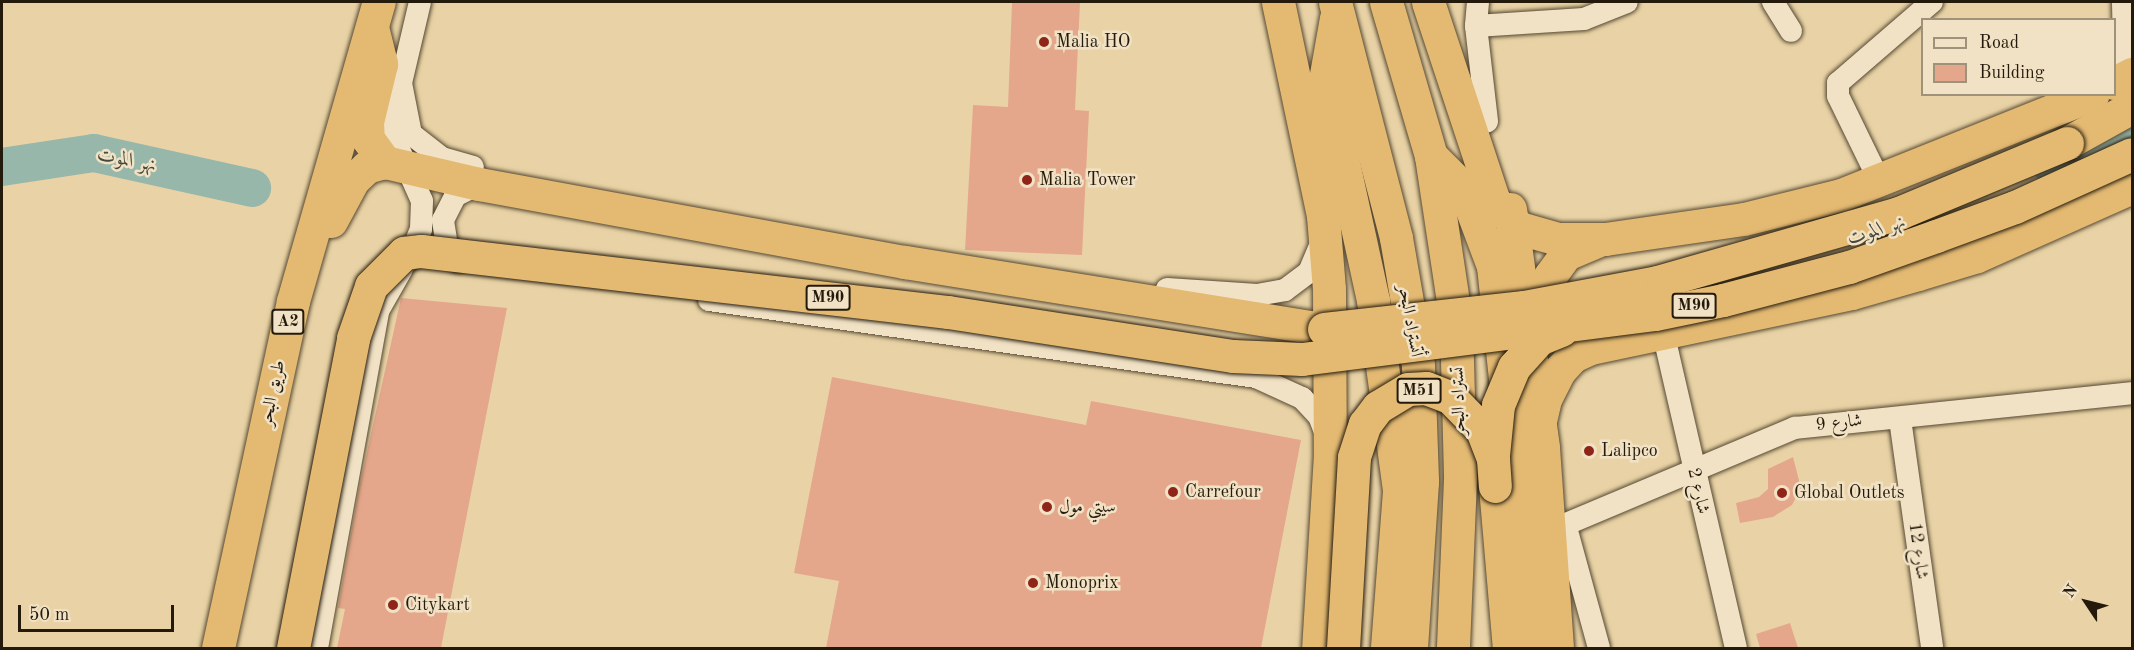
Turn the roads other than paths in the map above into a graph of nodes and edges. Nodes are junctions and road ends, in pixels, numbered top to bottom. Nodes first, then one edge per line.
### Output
1 (420, 2) edge
2 (1278, 2) edge
3 (1386, 2) edge
4 (1428, 2) edge
5 (1446, 2) edge
6 (1478, 2) edge
7 (1627, 2) edge
8 (1773, 2) edge
9 (1932, 2) edge
10 (2123, 2) edge
11 (1336, 6) edge
12 (375, 14) edge
13 (1476, 26) junction
14 (1791, 31) dead end
15 (2116, 66) edge
16 (2133, 74) edge
17 (2116, 82) edge
18 (401, 83) junction
19 (2087, 96) edge
20 (2133, 107) edge
21 (1487, 121) junction
22 (2133, 154) edge
23 (1431, 156) junction
24 (398, 165) junction
25 (1878, 180) junction
26 (479, 184) junction
27 (2133, 187) edge
28 (1323, 216) junction
29 (1512, 224) junction
30 (1605, 239) junction
31 (411, 260) junction
32 (464, 266) junction
33 (293, 301) junction
34 (1731, 317) junction
35 (1573, 325) junction
36 (1663, 332) junction
37 (2133, 393) edge
38 (1900, 419) junction
39 (1541, 436) junction
40 (1330, 454) junction
41 (1693, 470) junction
42 (1494, 473) junction
43 (1565, 528) junction
44 (218, 648) edge
45 (293, 648) edge
46 (317, 648) edge
47 (1318, 648) edge
48 (1342, 648) edge
49 (1387, 648) edge
50 (1411, 648) edge
51 (1453, 648) edge
52 (1509, 648) edge
53 (1534, 648) edge
54 (1557, 648) edge
55 (1574, 648) edge
56 (1599, 648) edge
57 (1736, 648) edge
58 (1932, 648) edge

1 - 18 street
2 - 28 highway
3 - 23 highway, M51
4 - 29 highway
5 - 21 highway
6 - 13 street
7 - 13 street
8 - 14 street
9 - 25 street
10 - 15 street
11 - 49 highway
11 - 50 highway, أتستراد البحر / M51
12 - 24 highway
12 - 33 highway, طريق البحر / A2
13 - 21 street
16 - 17 highway
18 - 24 street
18 - 28 street
19 - 25 highway
20 - 26 highway, M90, bridge
21 - 29 highway
22 - 35 highway, M90, bridge
23 - 51 highway, تستراد البحر / M51
23 - 53 highway
24 - 26 highway
24 - 31 street
24 - 33 highway
25 - 30 highway
26 - 32 street
27 - 34 highway
28 - 40 highway
29 - 30 highway
29 - 39 highway
30 - 34 highway
31 - 32 street
31 - 35 highway, M90, bridge
31 - 45 highway, bridge
31 - 46 street
32 - 40 street
33 - 44 highway, طريق البحر / A2
34 - 36 highway
35 - 42 highway, bridge
36 - 39 highway
36 - 41 street, شارع 2
37 - 38 street, شارع 9
38 - 41 street, شارع 9
38 - 58 street, شارع 12
39 - 43 highway
39 - 54 highway
40 - 47 highway
41 - 43 street, شارع 9
41 - 57 street, شارع 2
42 - 48 highway, bridge
42 - 52 highway
43 - 55 highway
43 - 56 street

